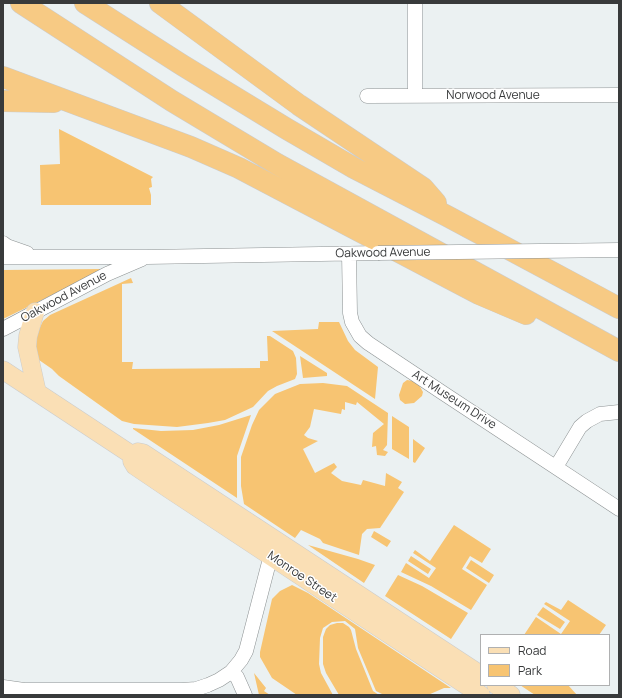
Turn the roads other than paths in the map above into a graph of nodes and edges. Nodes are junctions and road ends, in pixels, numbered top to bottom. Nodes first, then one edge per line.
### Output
1 (21, 3) edge
2 (85, 3) edge
3 (160, 3) edge
4 (415, 3) edge
5 (3, 77) edge
6 (619, 95) edge
7 (367, 96) dead end
8 (414, 96) junction
9 (3, 101) edge
10 (69, 102) junction
11 (448, 216) junction
12 (3, 243) edge
13 (619, 250) edge
14 (349, 254) junction
15 (3, 257) edge
16 (39, 257) junction
17 (147, 257) junction
18 (619, 308) edge
19 (35, 312) junction
20 (3, 329) edge
21 (619, 351) edge
22 (619, 354) edge
23 (3, 370) edge
24 (37, 392) junction
25 (619, 412) edge
26 (132, 455) junction
27 (556, 468) junction
28 (619, 509) edge
29 (275, 539) junction
30 (271, 556) junction
31 (231, 672) junction
32 (480, 674) edge
33 (498, 686) edge
34 (3, 687) edge
35 (245, 695) edge
36 (481, 695) edge
37 (511, 695) edge

1 - 21 highway
2 - 11 highway
3 - 11 highway
4 - 8 street
5 - 10 highway
6 - 8 street, Norwood Avenue
7 - 8 street, Norwood Avenue
9 - 10 highway
10 - 22 highway
11 - 18 highway
12 - 16 street, Oakwood Avenue
13 - 14 street, Oakwood Avenue, bridge
14 - 17 street, Oakwood Avenue
14 - 27 street, Art Museum Drive
15 - 16 street, Oakwood Avenue
16 - 17 street, Oakwood Avenue
17 - 19 street, Oakwood Avenue
19 - 20 street, Oakwood Avenue
19 - 24 main road
23 - 24 main road, Monroe Street
24 - 26 main road, Monroe Street
25 - 27 street
26 - 29 main road, Monroe Street
26 - 30 main road, Monroe Street
27 - 28 street, Art Museum Drive
29 - 30 street
29 - 32 main road, Monroe Street
30 - 31 street
30 - 36 main road, Monroe Street
31 - 34 street
31 - 35 street
33 - 37 main road

